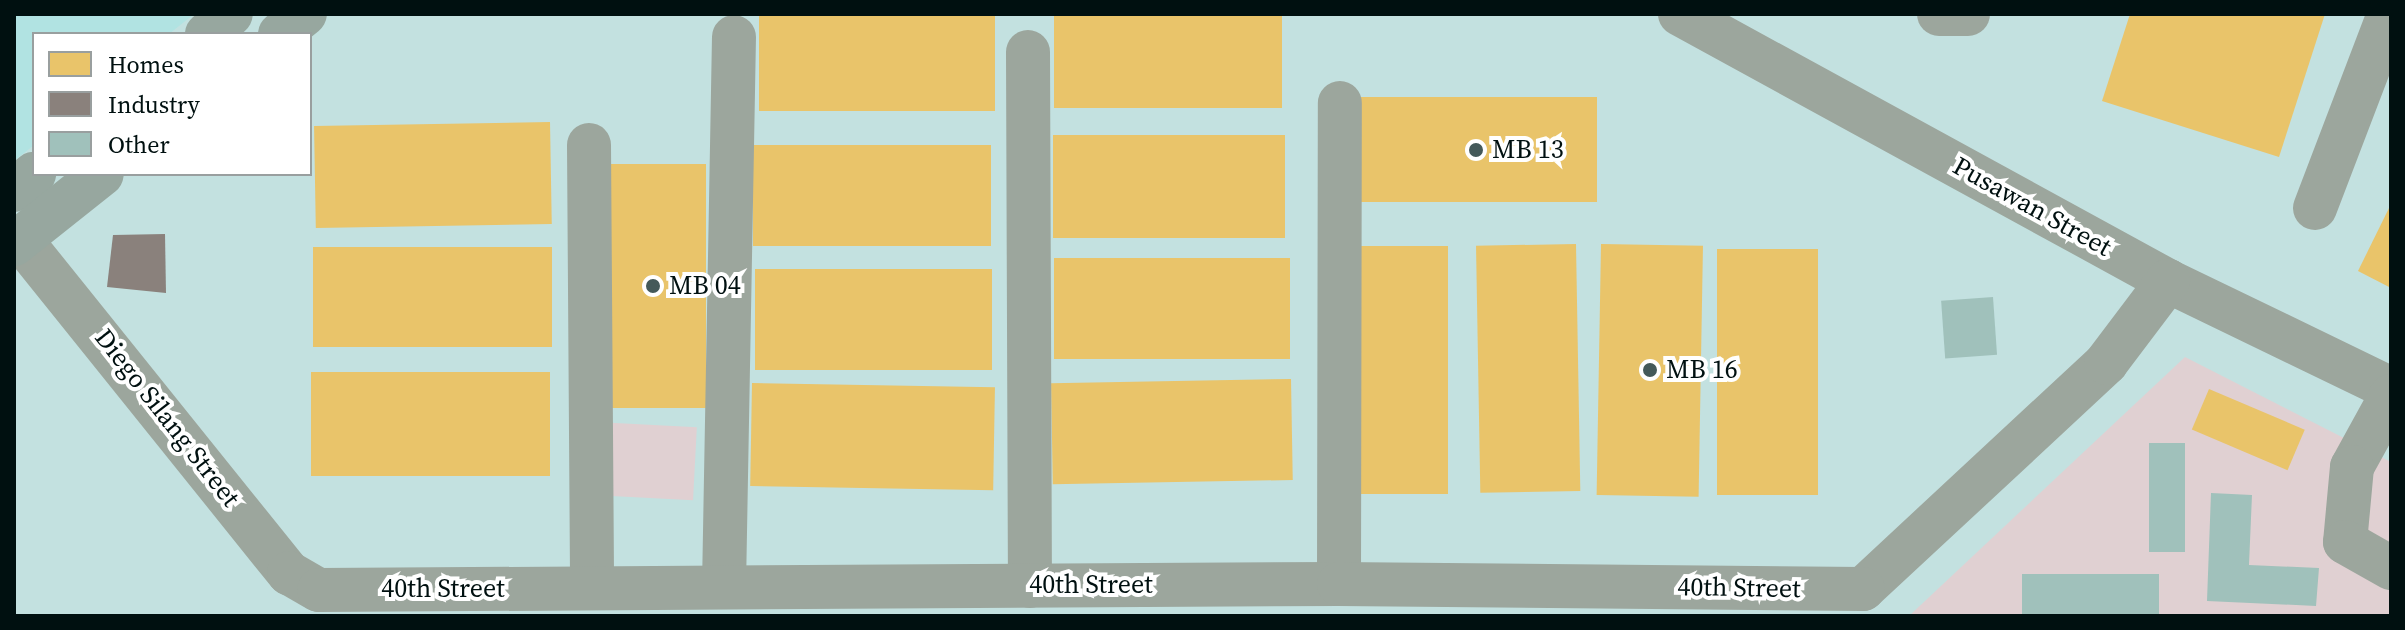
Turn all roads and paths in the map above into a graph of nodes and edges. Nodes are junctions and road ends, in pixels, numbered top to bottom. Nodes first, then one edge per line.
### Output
1 (231, 14) edge
2 (305, 14) edge
3 (1680, 14) edge
4 (1939, 14) edge
5 (1968, 14) edge
6 (2389, 18) edge
7 (209, 32) edge
8 (282, 32) edge
9 (734, 37) dead end
10 (1028, 52) dead end
11 (1340, 103) dead end
12 (589, 145) dead end
13 (32, 176) edge
14 (100, 176) edge
15 (14, 190) edge
16 (2315, 208) dead end
17 (17, 242) edge
18 (2168, 281) junction
19 (2391, 389) edge
20 (2391, 396) edge
21 (2391, 568) edge
22 (1339, 584) junction
23 (724, 587) junction
24 (592, 588) junction
25 (1043, 596) edge
26 (319, 603) edge
27 (1863, 603) edge

1 - 7 main road
2 - 8 main road
3 - 18 street, Pusawan Street
4 - 5 street
6 - 16 street
9 - 23 street
10 - 25 street
11 - 22 street
12 - 24 street
13 - 15 main road
14 - 17 main road
17 - 26 street, Diego Silang Street
18 - 19 street, Pusawan Street
18 - 27 street
20 - 21 street
22 - 25 street, 40th Street
22 - 27 street, 40th Street
23 - 24 street, 40th Street
23 - 25 street, 40th Street
24 - 26 street, 40th Street

